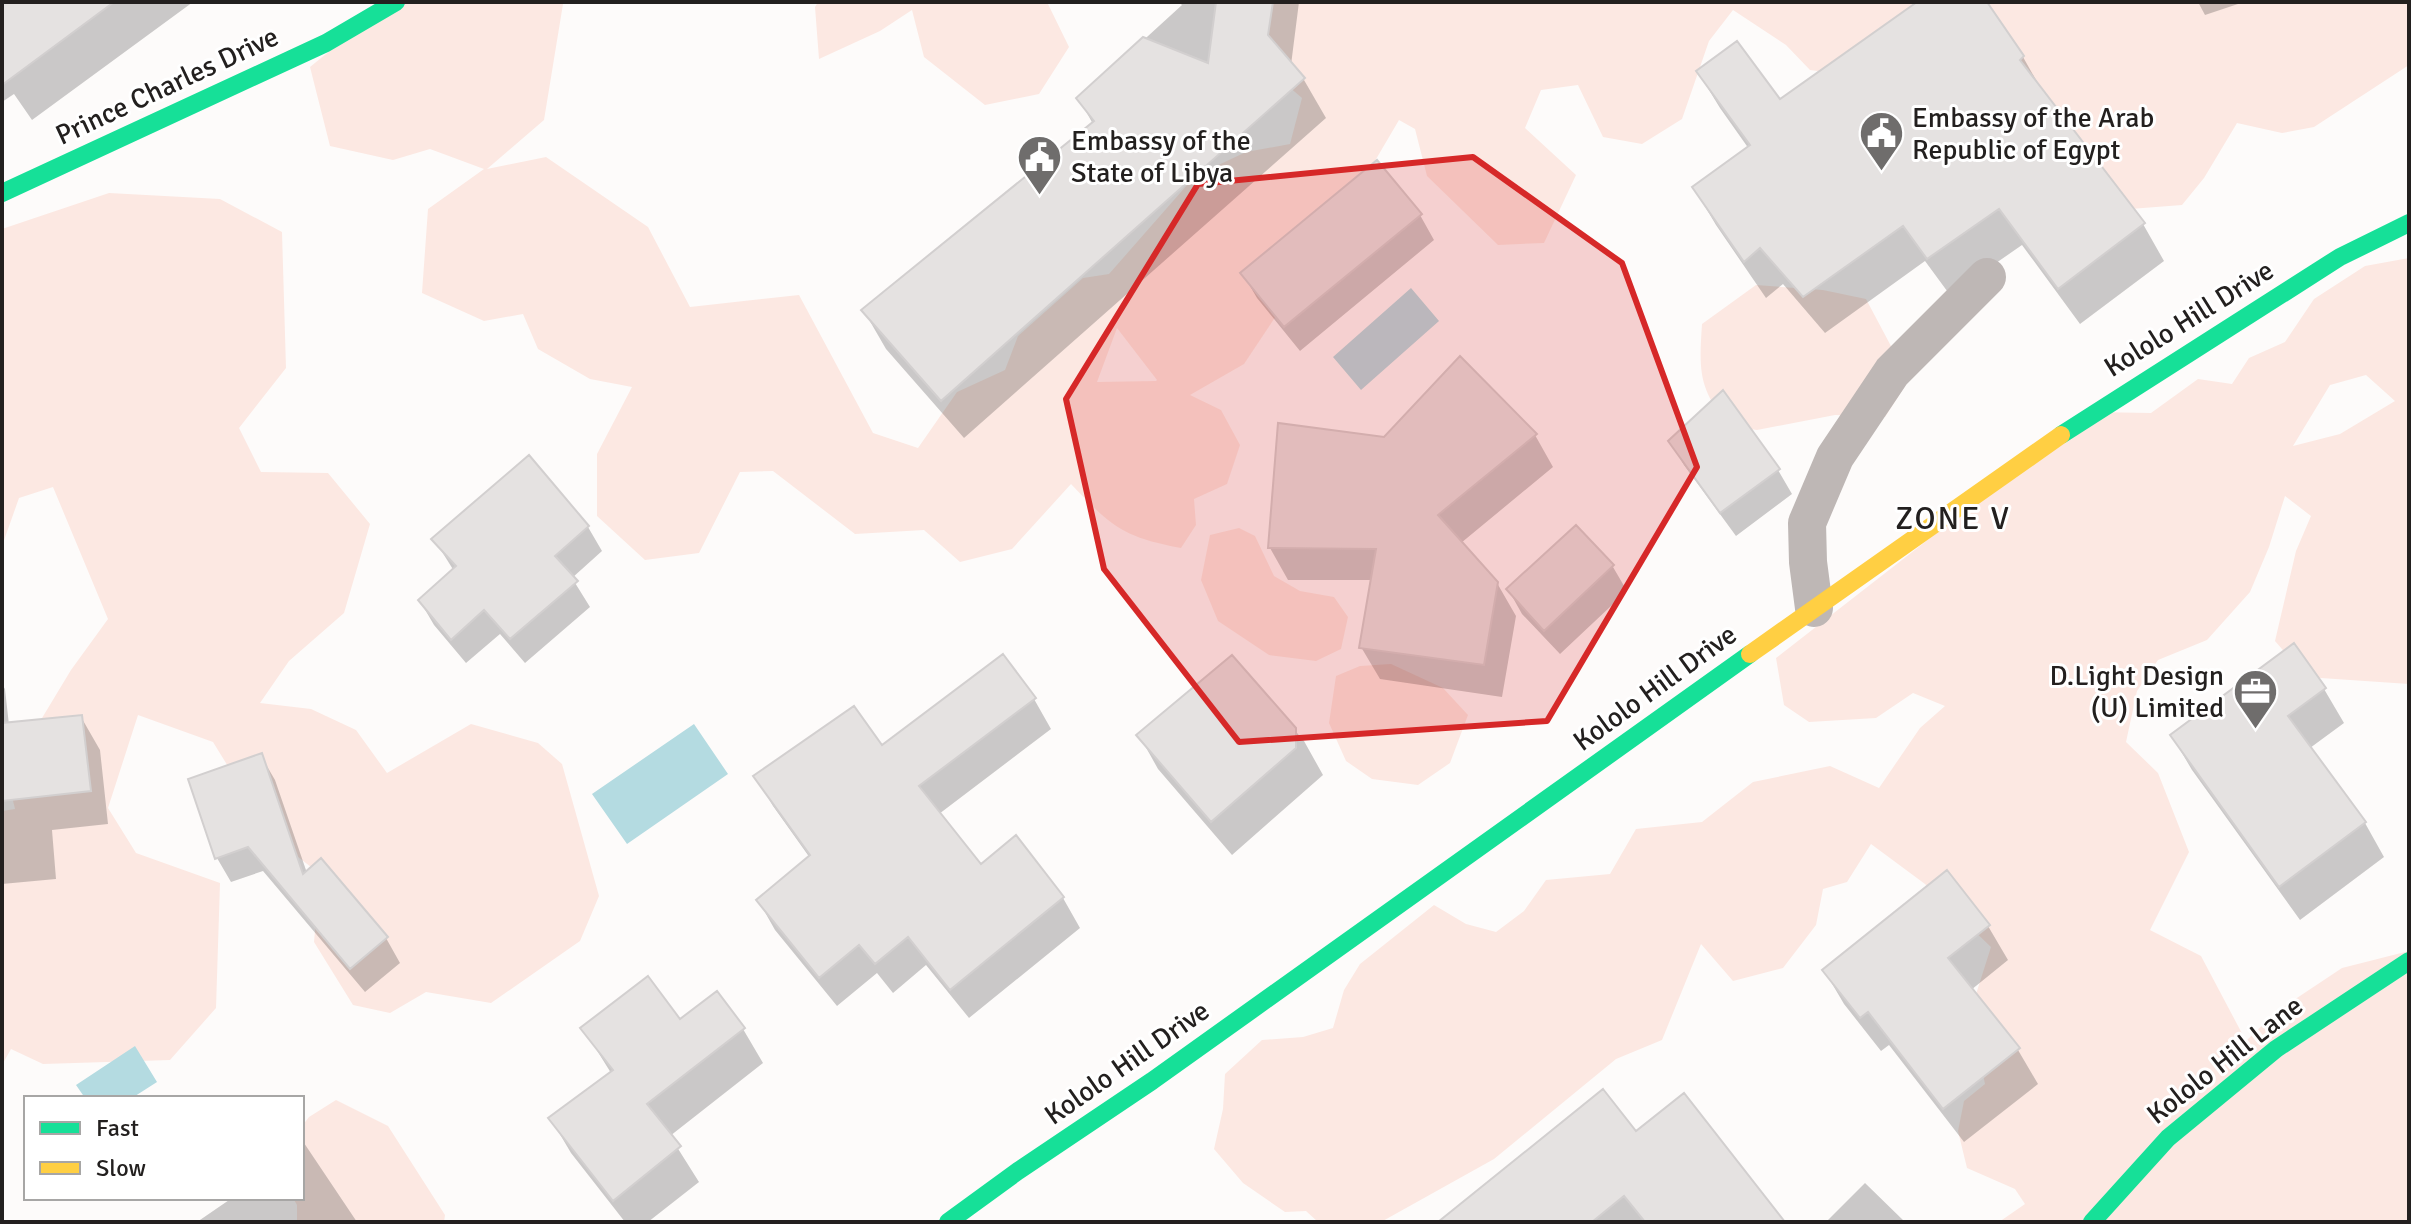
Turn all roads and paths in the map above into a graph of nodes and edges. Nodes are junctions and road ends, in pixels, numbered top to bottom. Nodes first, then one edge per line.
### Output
1 (396, 2) edge
2 (2, 193) edge
3 (2409, 223) edge
4 (1987, 277) dead end
5 (1814, 608) junction
6 (2409, 961) edge
7 (948, 1222) edge
8 (2092, 1222) edge

1 - 2 street, Prince Charles Drive
3 - 5 street, Kololo Hill Drive
4 - 5 lane
5 - 7 street, Kololo Hill Drive
6 - 8 street, Kololo Hill Lane

